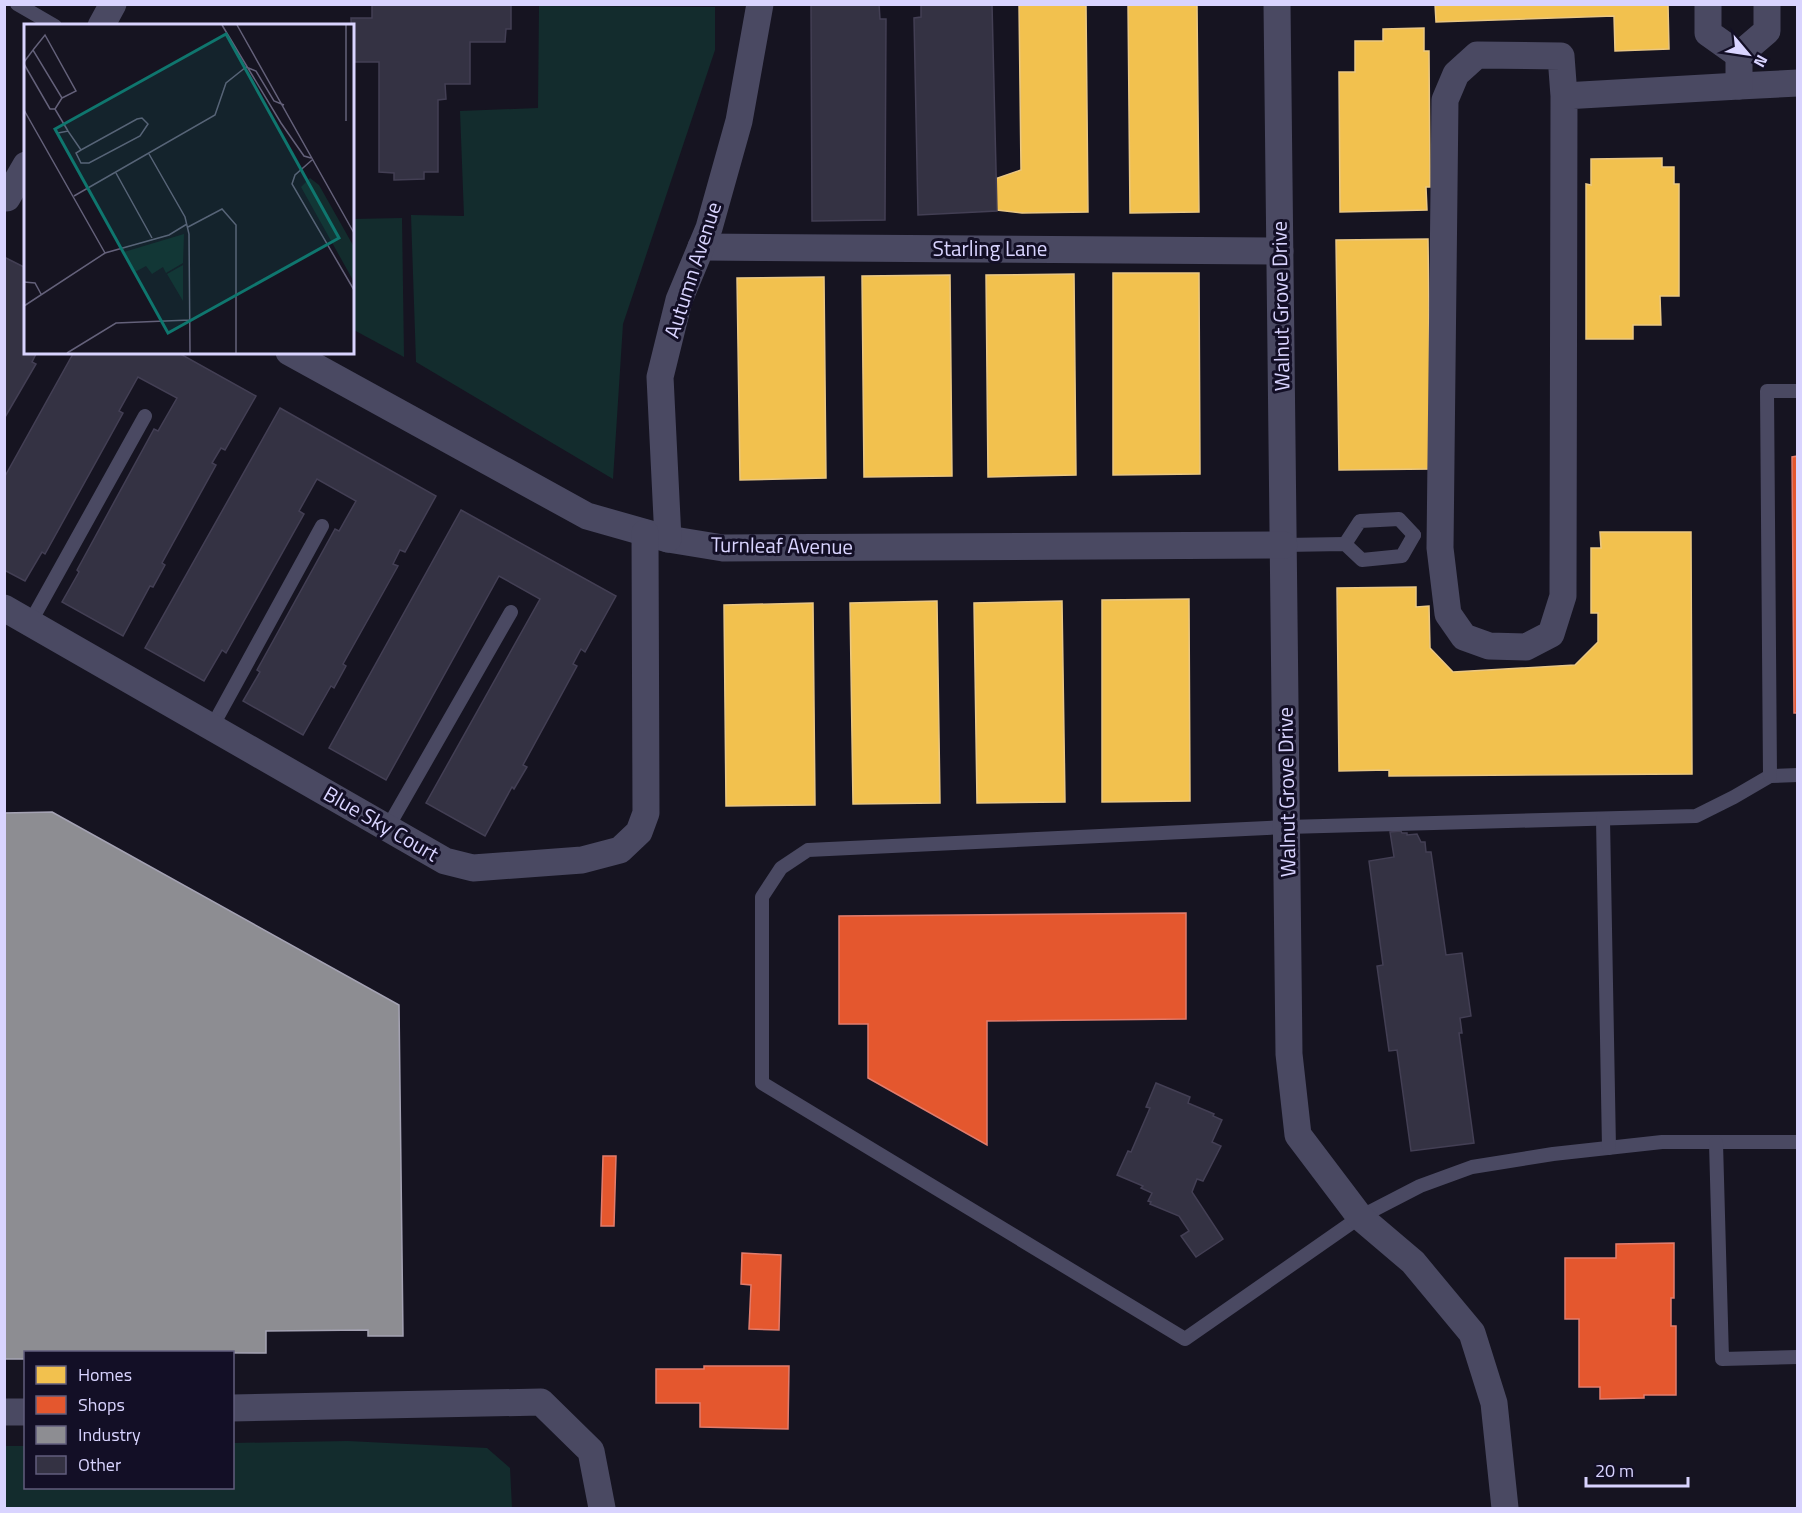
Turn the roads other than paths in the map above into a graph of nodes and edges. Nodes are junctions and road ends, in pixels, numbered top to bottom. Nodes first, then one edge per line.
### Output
1 (17, 4) edge
2 (113, 4) edge
3 (760, 4) edge
4 (1277, 4) edge
5 (1721, 4) edge
6 (1767, 4) edge
7 (1708, 5) edge
8 (52, 24) edge
9 (103, 24) edge
10 (1739, 55) junction
11 (1797, 83) edge
12 (1739, 86) junction
13 (1564, 96) junction
14 (24, 170) edge
15 (12, 200) edge
16 (701, 247) junction
17 (1280, 251) junction
18 (293, 354) edge
19 (1797, 391) edge
20 (145, 416) dead end
21 (322, 526) dead end
22 (1427, 534) junction
23 (657, 536) junction
24 (1345, 544) junction
25 (1284, 545) junction
26 (4, 608) edge
27 (511, 612) dead end
28 (30, 623) junction
29 (212, 727) junction
30 (1797, 775) edge
31 (1770, 776) junction
32 (1603, 819) junction
33 (388, 827) junction
34 (1287, 827) junction
35 (1797, 1142) edge
36 (1716, 1143) junction
37 (1609, 1149) junction
38 (1360, 1217) junction
39 (1797, 1357) edge
40 (234, 1408) edge
41 (4, 1412) edge
42 (24, 1412) edge
43 (602, 1509) edge
44 (1505, 1509) edge

1 - 8 lane
2 - 9 street
3 - 16 street, Autumn Avenue
4 - 17 street, Walnut Grove Drive
5 - 7 street
6 - 10 street
7 - 10 street
10 - 12 street
11 - 12 street
12 - 13 street
13 - 22 street
13 - 22 street
14 - 15 street
16 - 17 street, Starling Lane
16 - 23 street, Autumn Avenue
17 - 25 street, Walnut Grove Drive
18 - 23 street, Turnleaf Avenue
19 - 31 lane
20 - 28 lane
21 - 29 lane
22 - 24 lane
22 - 24 lane
23 - 25 street, Turnleaf Avenue
23 - 33 street, Blue Sky Court
24 - 25 lane
25 - 34 street, Walnut Grove Drive
26 - 28 street, Blue Sky Court
27 - 33 lane
28 - 29 street, Blue Sky Court
29 - 33 street, Blue Sky Court
30 - 31 lane
31 - 32 lane
32 - 34 lane
32 - 37 lane
34 - 38 street, Walnut Grove Drive
34 - 38 lane
35 - 36 lane
36 - 37 lane
36 - 39 lane
37 - 38 lane
38 - 44 street, Walnut Grove Drive
40 - 43 street
41 - 42 street

